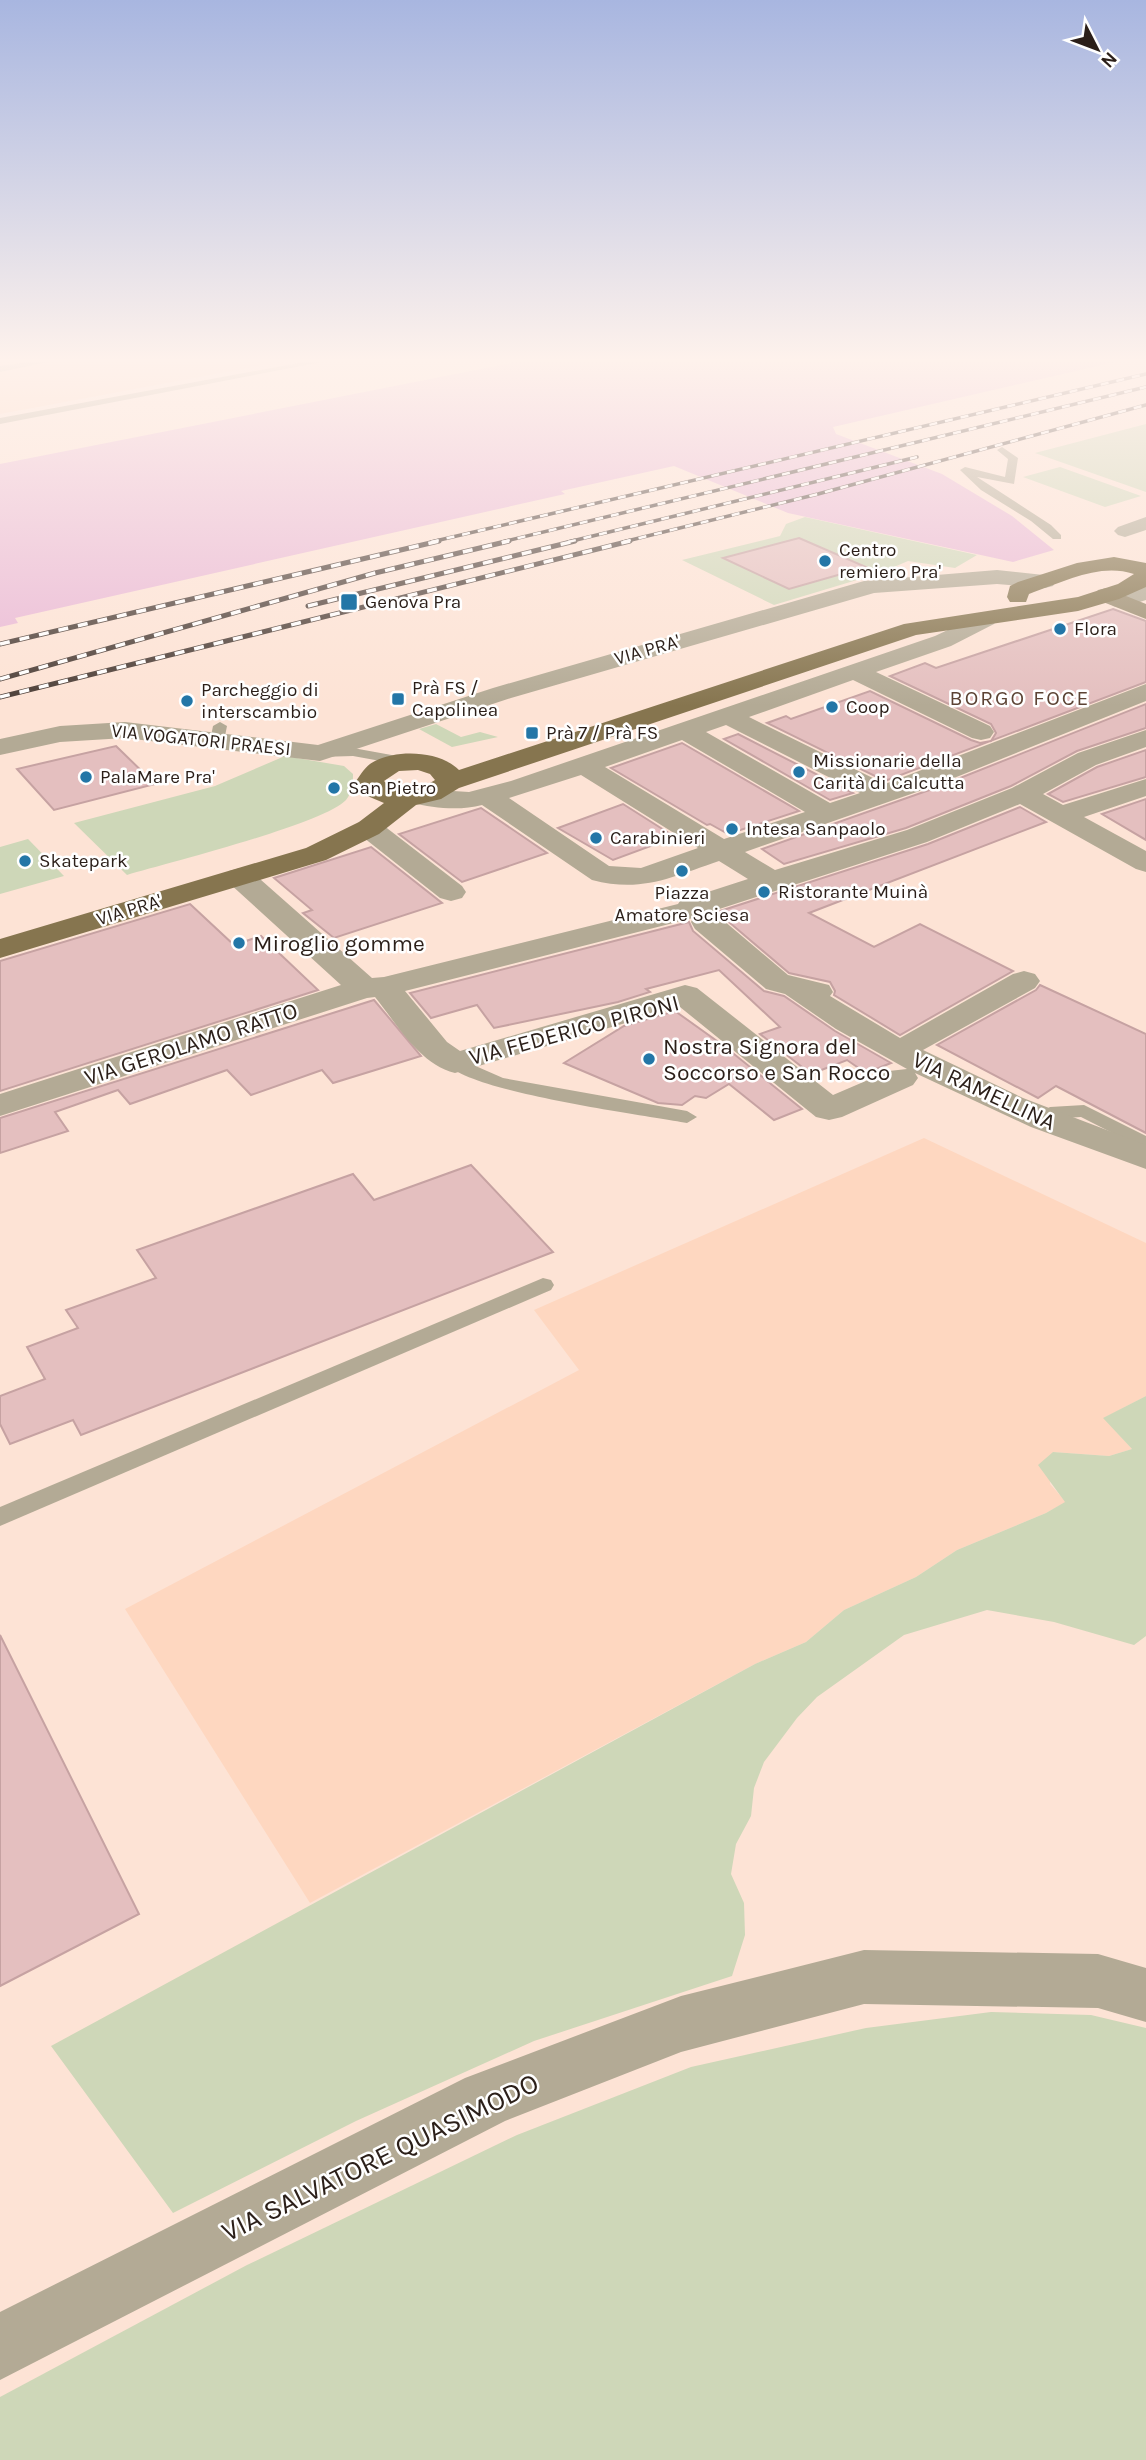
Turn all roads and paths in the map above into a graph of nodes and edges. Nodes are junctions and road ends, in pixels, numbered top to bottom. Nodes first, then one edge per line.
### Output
1 (973, 477) edge
2 (990, 477) edge
3 (1011, 477) edge
4 (1057, 537) dead end
5 (1143, 569) edge
6 (981, 580) junction
7 (1045, 581) junction
8 (1146, 593) edge
9 (1113, 598) junction
10 (1024, 599) junction
11 (1146, 612) edge
12 (986, 619) junction
13 (855, 672) junction
14 (1146, 692) edge
15 (728, 716) junction
16 (686, 731) junction
17 (981, 732) dead end
18 (1146, 738) edge
19 (0, 747) edge
20 (320, 753) junction
21 (583, 765) junction
22 (431, 770) junction
23 (924, 780) junction
24 (372, 783) junction
25 (1146, 787) edge
26 (883, 794) junction
27 (1022, 794) junction
28 (415, 797) junction
29 (488, 797) junction
30 (990, 808) junction
31 (829, 814) junction
32 (1060, 815) junction
33 (369, 828) junction
34 (726, 851) junction
35 (1146, 863) edge
36 (240, 877) junction
37 (643, 877) junction
38 (772, 881) junction
39 (451, 892) dead end
40 (697, 913) junction
41 (0, 924) edge
42 (0, 949) edge
43 (1024, 981) dead end
44 (795, 986) junction
45 (374, 987) junction
46 (914, 1042) junction
47 (455, 1063) junction
48 (901, 1078) dead end
49 (0, 1105) edge
50 (1042, 1108) joint
51 (687, 1117) dead end
52 (1146, 1144) edge
53 (1146, 1158) edge
54 (543, 1285) dead end
55 (0, 1517) edge
56 (1146, 1995) edge
57 (0, 2347) edge

1 - 4 lane
2 - 3 lane
5 - 7 main road
5 - 9 main road
6 - 7 street, VIA PRA'
6 - 10 street, VIA PRA'
6 - 20 street, VIA PRA'
7 - 10 main road
8 - 9 street
9 - 10 main road
9 - 11 street
10 - 12 main road
10 - 22 main road
12 - 13 street
12 - 22 main road
13 - 15 street
13 - 17 street
14 - 23 street
15 - 16 street
15 - 26 street
16 - 21 street
16 - 31 street
18 - 27 street
19 - 20 street, VIA VOGATORI PRAESI
20 - 22 lane
20 - 24 lane
21 - 29 street
21 - 34 street
22 - 24 main road, VIA PRA'
22 - 28 main road, VIA PRA'
23 - 26 street
23 - 30 street
24 - 28 main road
24 - 41 main road, VIA PRA'
25 - 32 street
26 - 31 street
27 - 30 street
27 - 32 street
28 - 29 street
28 - 33 main road, VIA PRA'
29 - 37 street
30 - 38 street
31 - 34 street
32 - 35 street
33 - 36 main road, VIA PRA'
33 - 39 street
34 - 37 street
34 - 38 street
36 - 42 main road, VIA PRA'
36 - 45 street, VIA FEDERICO PIRONI
37 - 40 street
38 - 40 street
40 - 44 street, VIA RAMELLINA
40 - 45 street, VIA GEROLAMO RATTO
43 - 46 street, VIA RAMELLINA
44 - 46 street, VIA RAMELLINA
44 - 53 street, VIA RAMELLINA
45 - 47 street, VIA FEDERICO PIRONI
45 - 49 street, VIA GEROLAMO RATTO
46 - 50 street, VIA RAMELLINA
47 - 48 street, VIA FEDERICO PIRONI
47 - 51 lane, VIA FEDERICO PIRONI
50 - 52 lane
54 - 55 lane
56 - 57 street, VIA SALVATORE QUASIMODO

